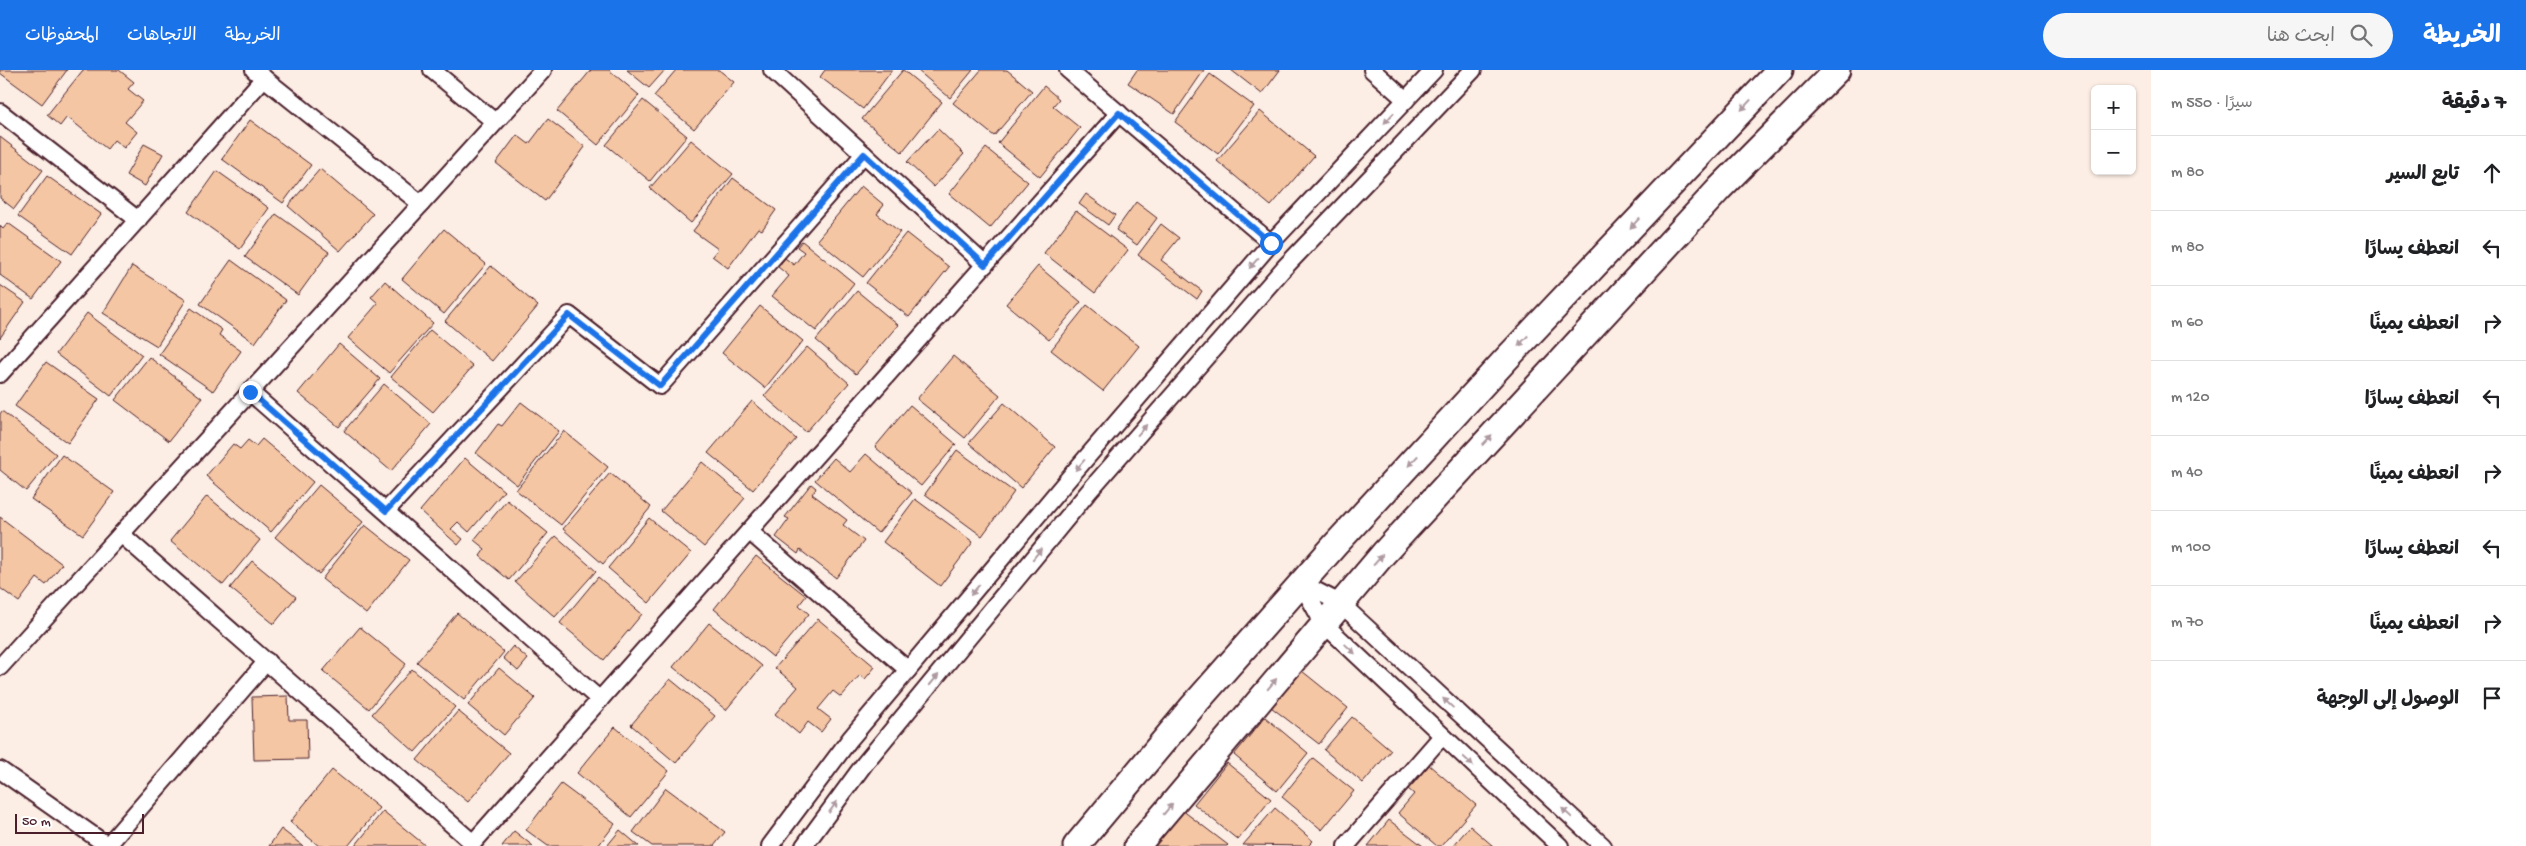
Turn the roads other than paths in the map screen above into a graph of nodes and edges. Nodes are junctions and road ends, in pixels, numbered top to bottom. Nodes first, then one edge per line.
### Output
1 (432, 70) edge
2 (543, 70) edge
3 (772, 70) edge
4 (1068, 70) edge
5 (1372, 70) edge
6 (1434, 70) edge
7 (1474, 70) edge
8 (1780, 70) edge
9 (1837, 70) edge
10 (259, 74) edge
11 (1406, 100) junction
12 (0, 112) edge
13 (1119, 113) junction
14 (495, 122) junction
15 (864, 154) junction
16 (421, 204) junction
17 (138, 220) junction
18 (1271, 243) junction
19 (985, 265) junction
20 (0, 374) edge
21 (250, 392) junction
22 (386, 511) junction
23 (749, 531) junction
24 (121, 534) junction
25 (1301, 583) junction
26 (1340, 603) junction
27 (1323, 623) junction
28 (267, 661) junction
29 (0, 667) edge
30 (908, 670) junction
31 (600, 700) junction
32 (1442, 736) junction
33 (0, 770) edge
34 (108, 846) edge
35 (770, 846) edge
36 (804, 846) edge
37 (1076, 846) edge
38 (1137, 846) edge
39 (1346, 846) edge
40 (1560, 846) edge
41 (1603, 846) edge

1 - 14 street
2 - 14 street
3 - 15 street
4 - 13 street
5 - 11 street
6 - 11 street
36 -> 7 street
8 -> 25 main road
26 -> 9 main road
10 - 16 street
10 - 17 street
11 -> 18 street
12 - 17 street
13 - 18 street
13 - 19 street
14 - 16 street
15 - 19 street
15 - 22 street
16 - 21 street
17 - 20 street
18 -> 30 street
19 - 23 street
21 - 22 street
21 - 24 street
22 - 31 street
23 - 30 street
23 - 31 street
24 - 28 street
24 - 29 street
25 - 26 street
25 - 27 street
25 - 37 main road
26 - 27 main road
41 -> 26 street
27 -> 32 street
38 -> 27 main road
28 - 31 street
28 - 34 street
30 - 35 street
32 - 39 street
32 -> 40 street
33 - 34 street

